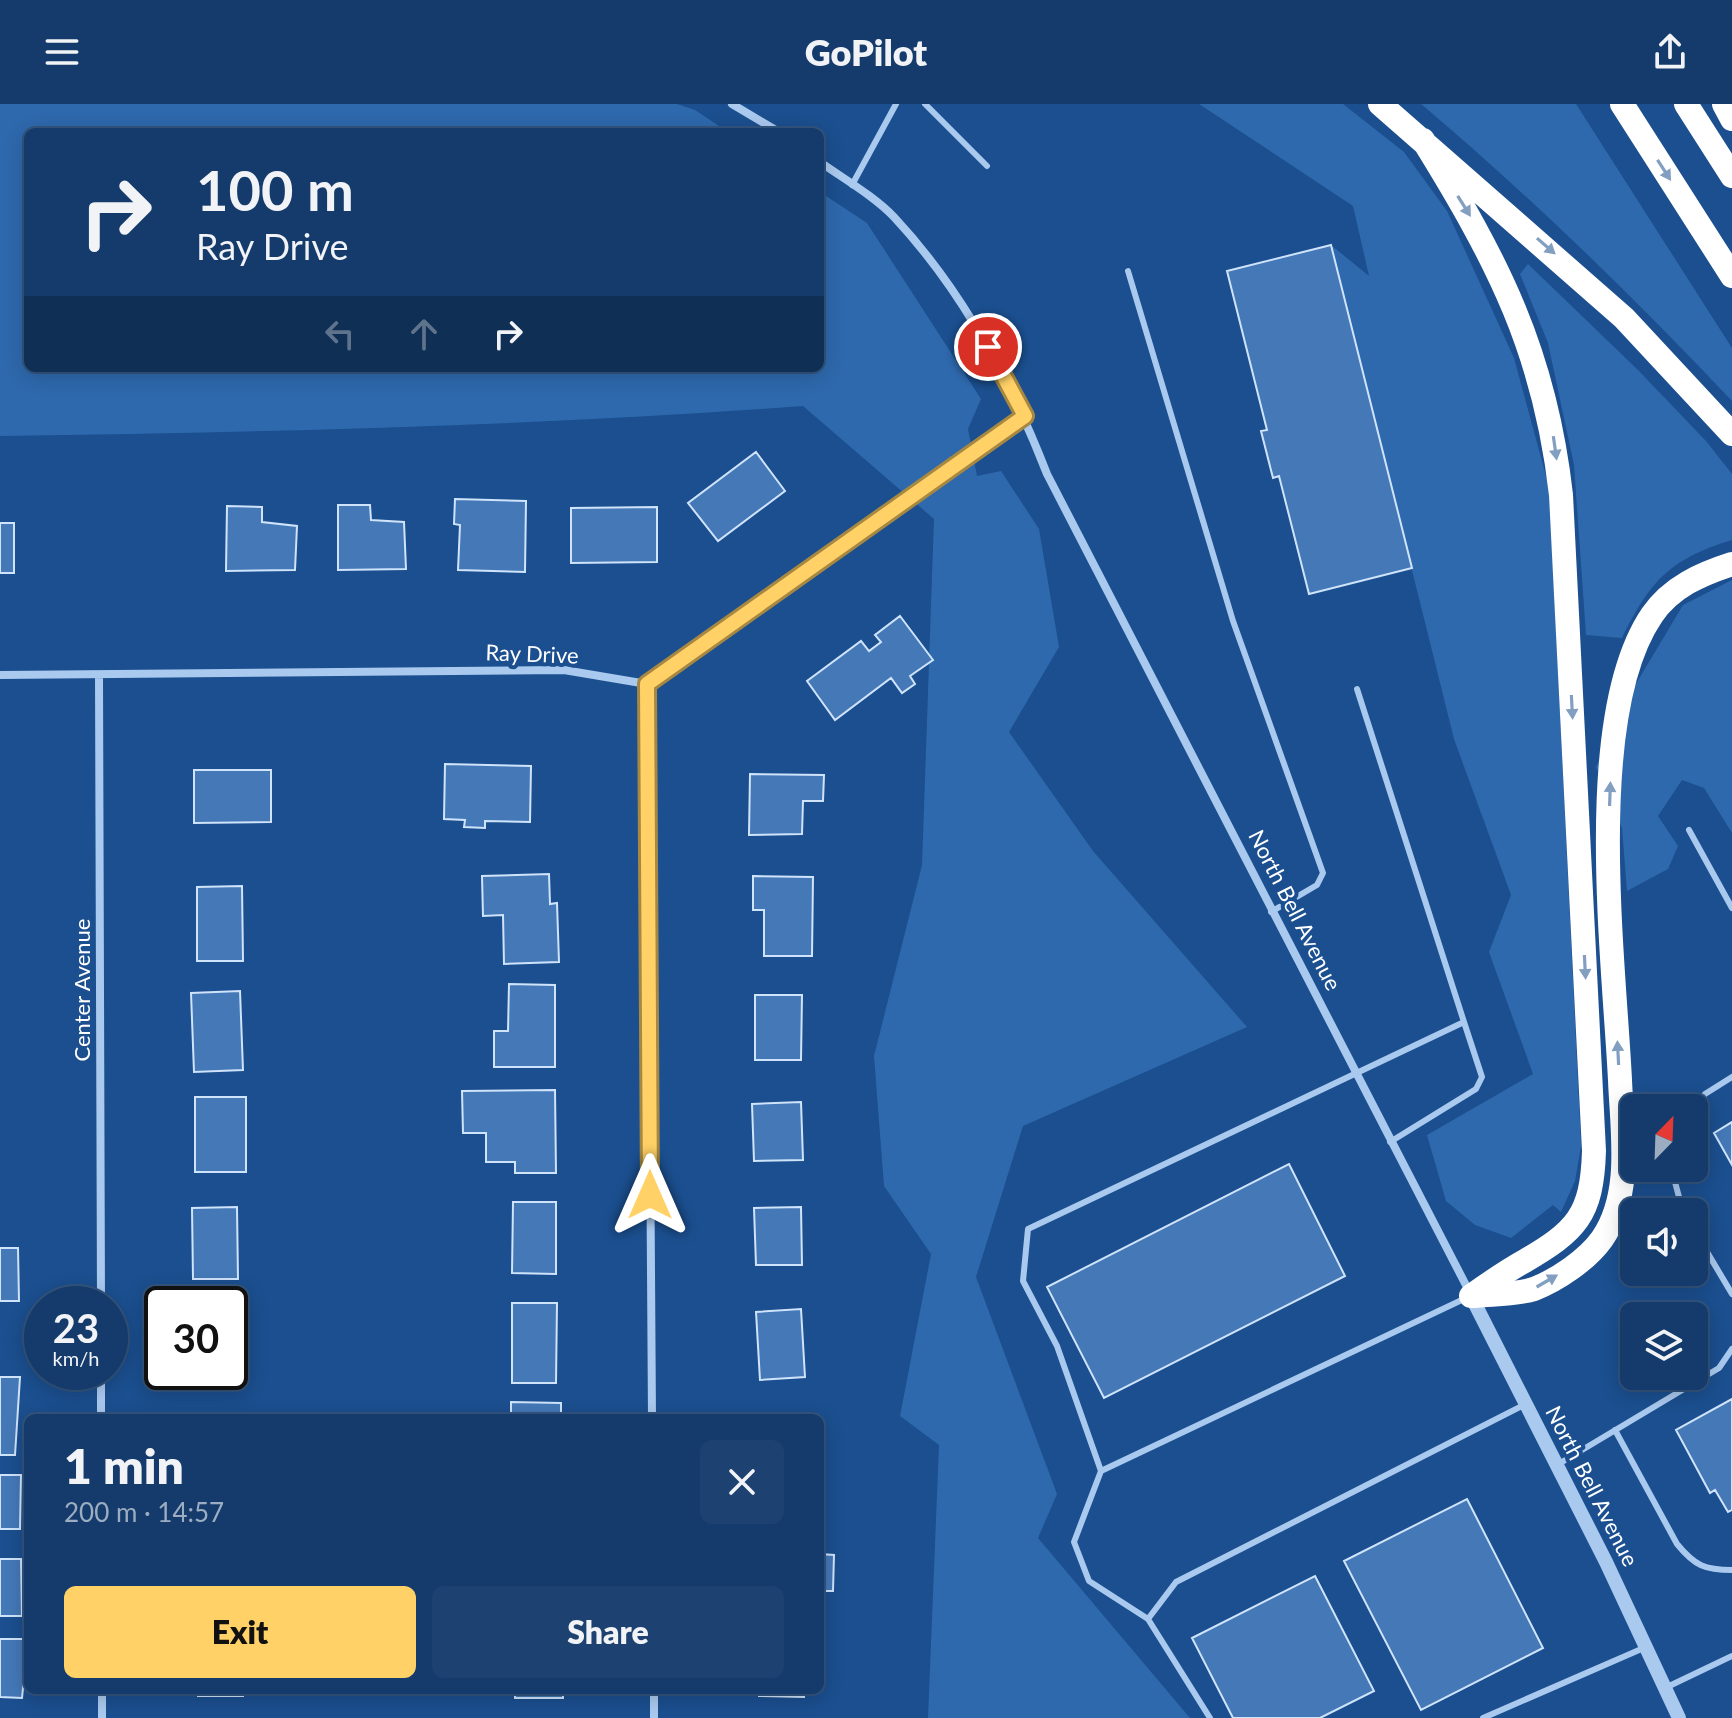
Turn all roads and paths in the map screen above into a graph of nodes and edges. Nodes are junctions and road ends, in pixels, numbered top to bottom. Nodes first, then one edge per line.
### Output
1 (732, 104) edge
2 (896, 104) edge
3 (925, 104) edge
4 (1380, 104) edge
5 (1622, 104) edge
6 (1686, 104) edge
7 (1724, 104) edge
8 (1732, 119) edge
9 (772, 128) edge
10 (1423, 140) junction
11 (824, 165) edge
12 (987, 166) dead end
13 (1732, 176) edge
14 (852, 186) junction
15 (1128, 271) dead end
16 (1732, 276) edge
17 (1025, 416) junction
18 (1732, 434) edge
19 (1732, 564) edge
20 (0, 675) edge
21 (99, 675) junction
22 (647, 684) junction
23 (1357, 689) dead end
24 (1689, 830) dead end
25 (1732, 908) edge
26 (1271, 912) junction
27 (1464, 1022) junction
28 (1354, 1074) junction
29 (1732, 1077) edge
30 (1705, 1094) edge
31 (1390, 1142) junction
32 (1708, 1254) edge
33 (101, 1286) edge
34 (1732, 1294) edge
35 (1471, 1296) junction
36 (1732, 1349) edge
37 (101, 1390) edge
38 (1526, 1404) junction
39 (101, 1414) edge
40 (652, 1414) edge
41 (1615, 1430) junction
42 (1557, 1465) junction
43 (1101, 1471) junction
44 (1732, 1570) edge
45 (1148, 1619) junction
46 (1646, 1647) junction
47 (1732, 1656) edge
48 (1665, 1688) junction
49 (102, 1694) edge
50 (654, 1694) edge
51 (102, 1718) edge
52 (654, 1718) edge
53 (1210, 1718) edge
54 (1483, 1718) edge
55 (1679, 1718) edge

1 - 9 street
2 - 14 lane
3 - 12 lane
4 - 10 highway
5 -> 16 highway
6 - 13 highway
7 - 8 highway
10 -> 18 highway
10 -> 35 highway
11 - 14 street, North Bell Avenue
14 - 17 street, North Bell Avenue
15 - 26 lane
17 - 22 street
17 - 26 street, North Bell Avenue
35 -> 19 highway
20 - 21 street, Ray Drive
21 - 22 street, Ray Drive
21 - 33 street, Center Avenue
22 - 40 street
23 - 27 lane
24 - 25 lane
26 - 28 street, North Bell Avenue
27 - 28 lane
27 - 31 lane
28 - 31 street, North Bell Avenue
28 - 43 lane
29 - 30 lane
31 - 35 street, North Bell Avenue
32 - 34 lane
35 - 38 street, North Bell Avenue
35 - 43 lane
36 - 41 lane
37 - 39 street
38 - 42 street, North Bell Avenue
38 - 45 lane
41 - 42 lane
41 - 44 lane
42 - 46 street, North Bell Avenue
43 - 45 lane
45 - 53 lane
46 - 48 street, North Bell Avenue
46 - 54 lane
47 - 48 lane
48 - 55 street, North Bell Avenue
49 - 51 street
50 - 52 street

